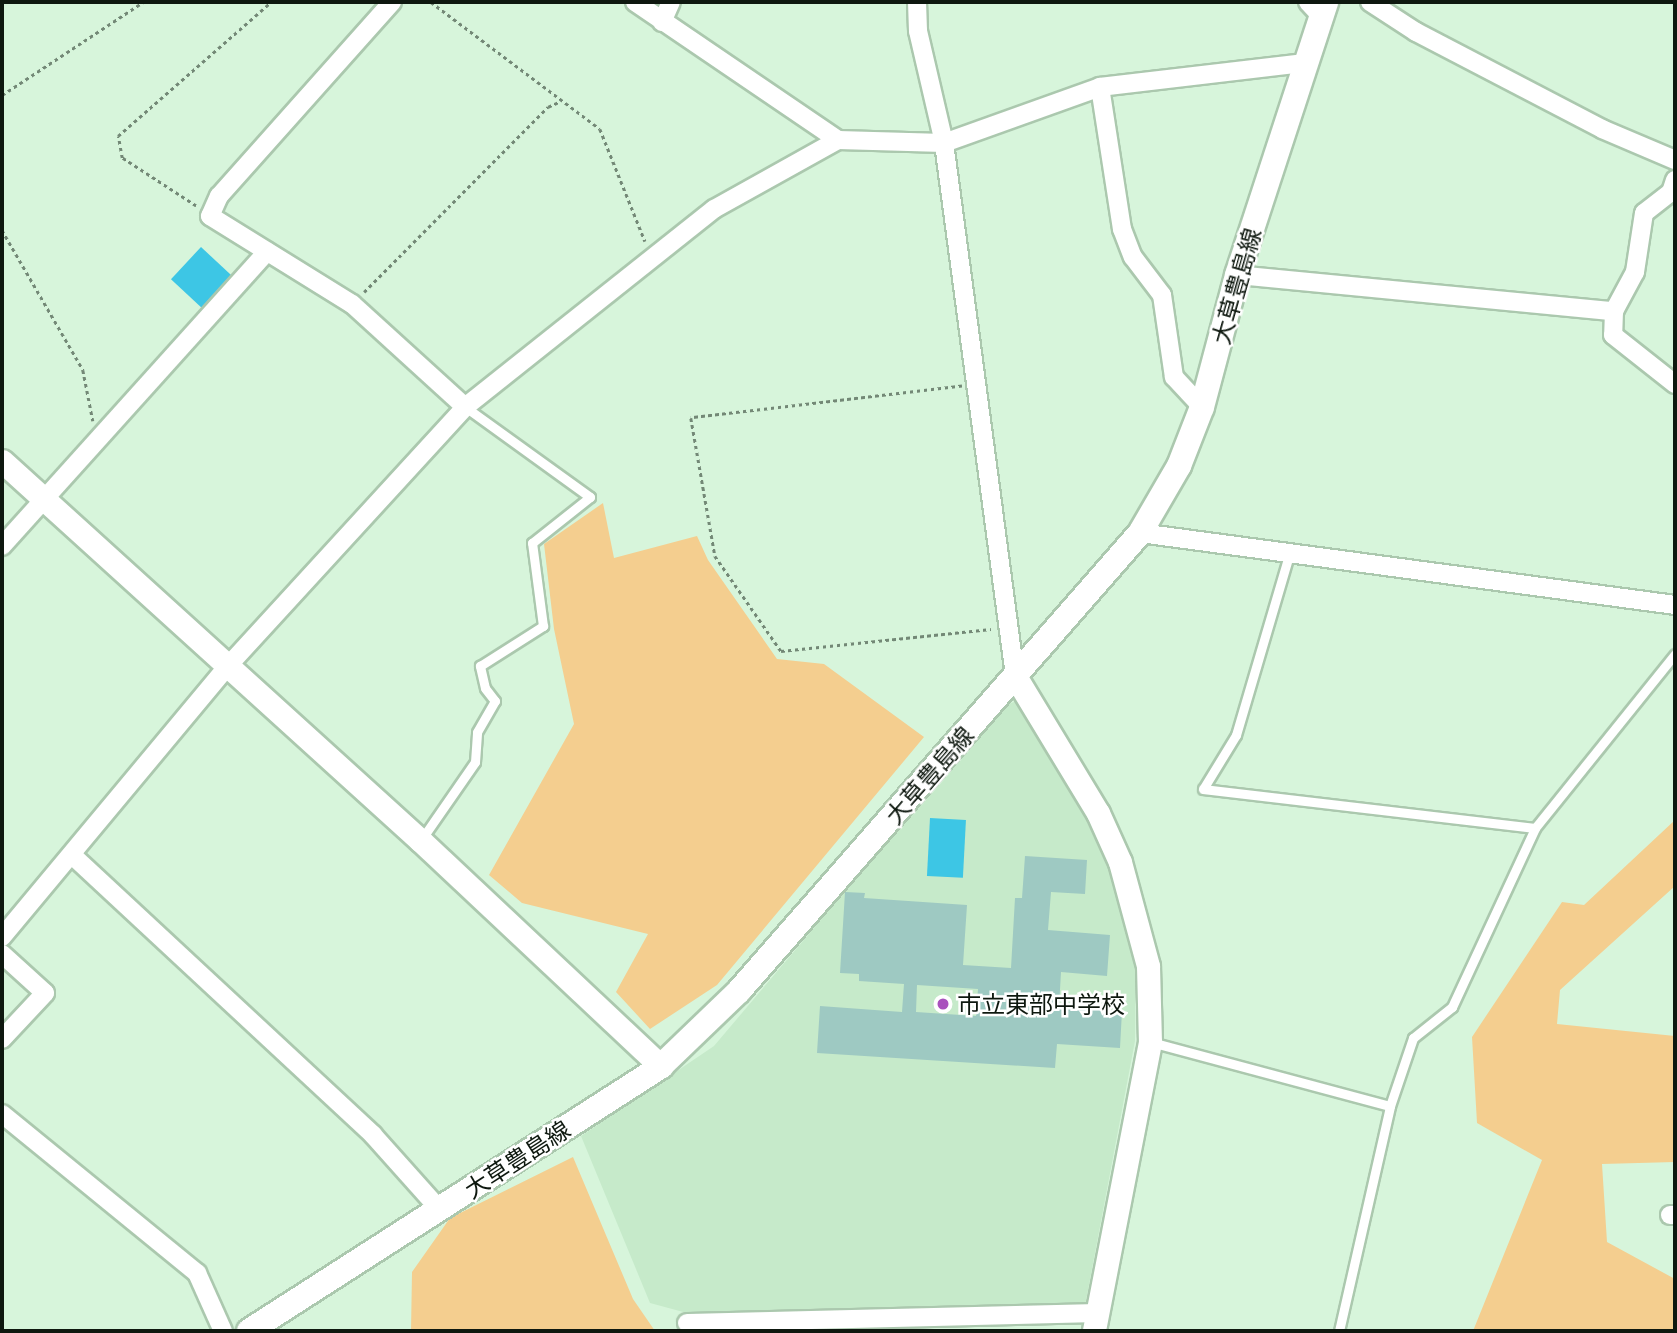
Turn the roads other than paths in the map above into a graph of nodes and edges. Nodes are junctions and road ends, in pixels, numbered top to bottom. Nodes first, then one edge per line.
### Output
1 (392, 2) edge
2 (635, 2) edge
3 (671, 2) edge
4 (917, 2) edge
5 (1370, 2) edge
6 (1318, 6) edge
7 (662, 22) junction
8 (1305, 63) junction
9 (1100, 87) junction
10 (838, 140) junction
11 (944, 143) junction
12 (1675, 160) edge
13 (1675, 180) edge
14 (267, 252) junction
15 (1237, 275) junction
16 (1614, 311) junction
17 (1675, 384) edge
18 (465, 407) junction
19 (1202, 407) junction
20 (2, 461) edge
21 (43, 499) junction
22 (1140, 533) junction
23 (2, 546) edge
24 (1289, 555) junction
25 (1675, 605) edge
26 (1675, 654) edge
27 (227, 667) junction
28 (1016, 676) junction
29 (1535, 828) junction
30 (421, 841) junction
31 (72, 855) junction
32 (2, 937) edge
33 (2, 954) edge
34 (2, 1039) edge
35 (1150, 1042) junction
36 (661, 1066) junction
37 (1390, 1106) junction
38 (2, 1114) edge
39 (440, 1210) junction
40 (687, 1322) dead end
41 (1097, 1322) edge
42 (223, 1331) edge
43 (249, 1331) edge
44 (1339, 1331) edge

1 - 14 street
2 - 7 street
3 - 7 street
4 - 11 street
5 - 12 street
6 - 8 main road, 大草豊島線
7 - 10 street
8 - 9 street
8 - 15 main road, 大草豊島線
9 - 11 street
9 - 19 street
10 - 11 street
10 - 18 street
11 - 28 street
13 - 16 street
14 - 18 street
14 - 21 street
15 - 16 street
15 - 19 main road, 大草豊島線
16 - 17 street
18 - 27 street
18 - 30 lane
19 - 22 main road, 大草豊島線
20 - 21 street
21 - 23 street
21 - 27 street
22 - 24 street
22 - 28 main road, 大草豊島線
24 - 25 street
24 - 29 lane
26 - 29 lane
27 - 30 street
27 - 31 street
28 - 35 street
28 - 36 main road, 大草豊島線
29 - 37 lane
30 - 36 street
31 - 32 street
31 - 39 street
33 - 34 street
35 - 37 lane
35 - 41 street
36 - 39 main road, 大草豊島線
37 - 44 lane
38 - 42 street
39 - 43 main road, 大草豊島線
40 - 41 street

